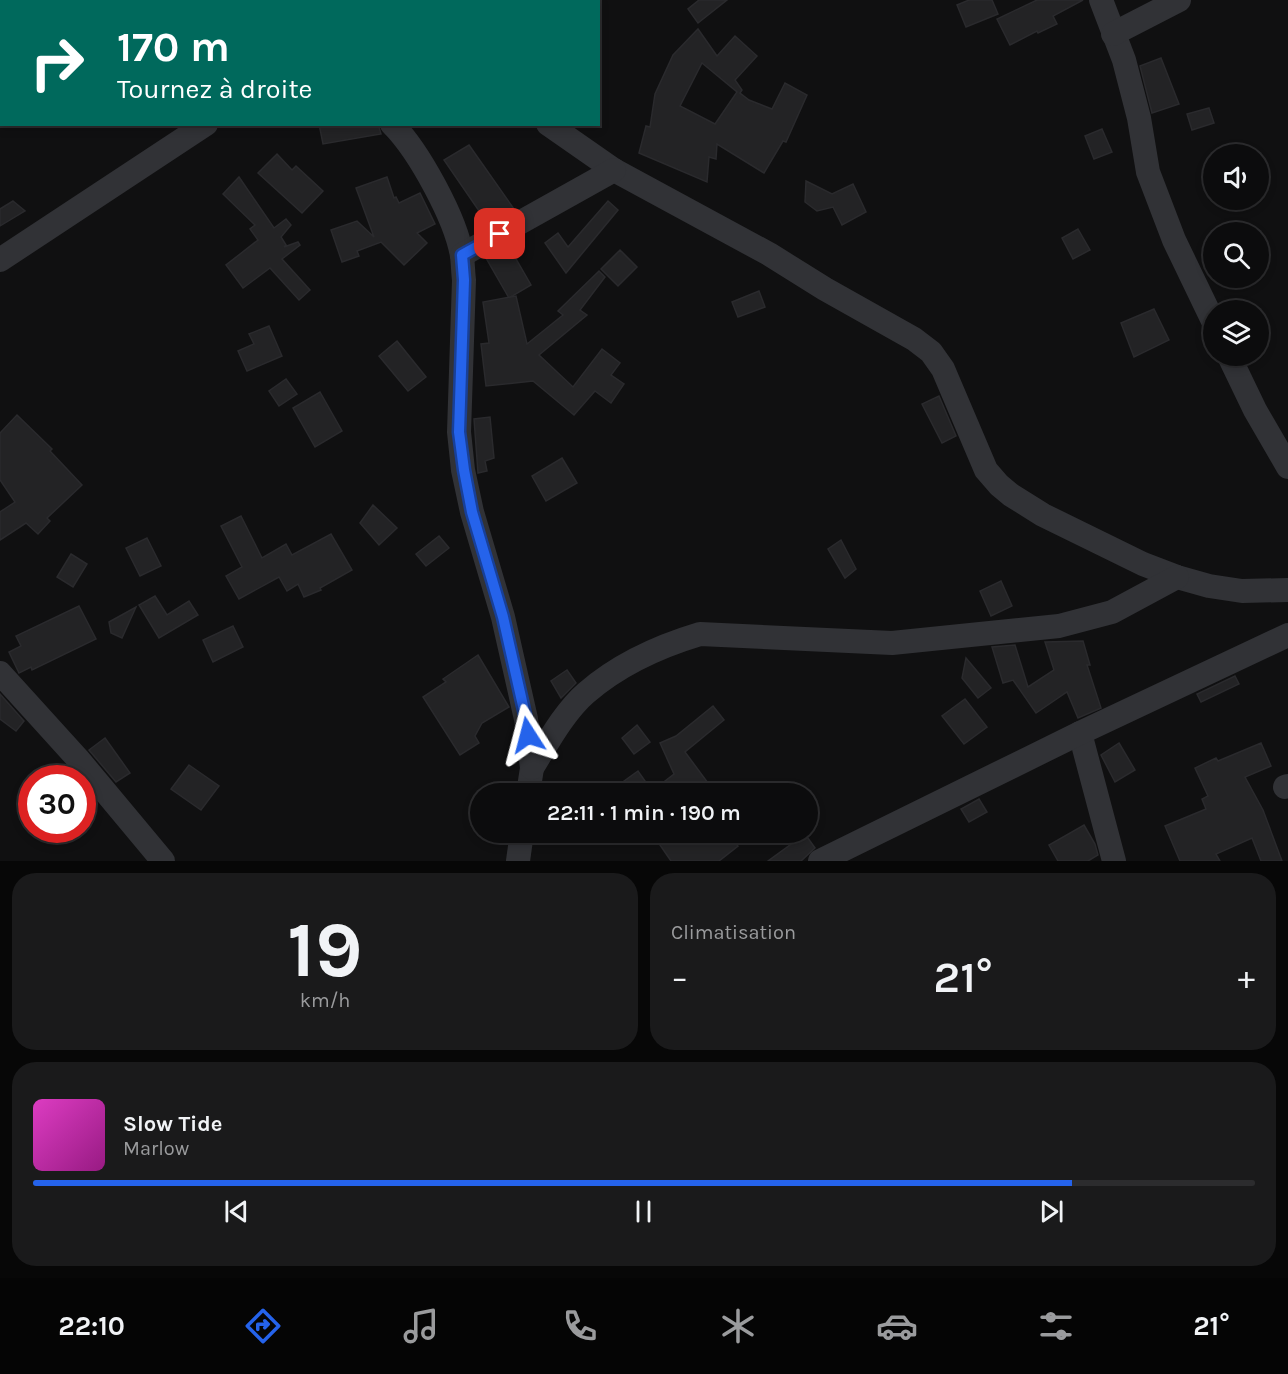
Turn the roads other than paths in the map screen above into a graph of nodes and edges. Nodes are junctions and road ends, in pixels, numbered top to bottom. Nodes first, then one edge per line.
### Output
1 (1101, 0) edge
2 (1179, 0) edge
3 (1113, 34) junction
4 (203, 126) edge
5 (394, 126) edge
6 (551, 126) edge
7 (614, 170) junction
8 (462, 255) junction
9 (0, 260) edge
10 (1203, 300) edge
11 (1234, 366) edge
12 (1288, 466) edge
13 (1177, 577) junction
14 (1288, 590) edge
15 (1288, 635) edge
16 (0, 673) edge
17 (1080, 733) junction
18 (532, 768) junction
19 (530, 783) edge
20 (520, 843) edge
21 (163, 861) edge
22 (518, 861) edge
23 (820, 861) edge
24 (1114, 861) edge

1 - 3 street
2 - 3 street
3 - 10 street
4 - 9 street
5 - 8 street
6 - 7 street
7 - 8 street
7 - 13 street
8 - 18 street
11 - 12 street
13 - 14 street
13 - 18 street
15 - 17 street
16 - 21 street
17 - 23 street
17 - 24 street
18 - 19 street
20 - 22 street

